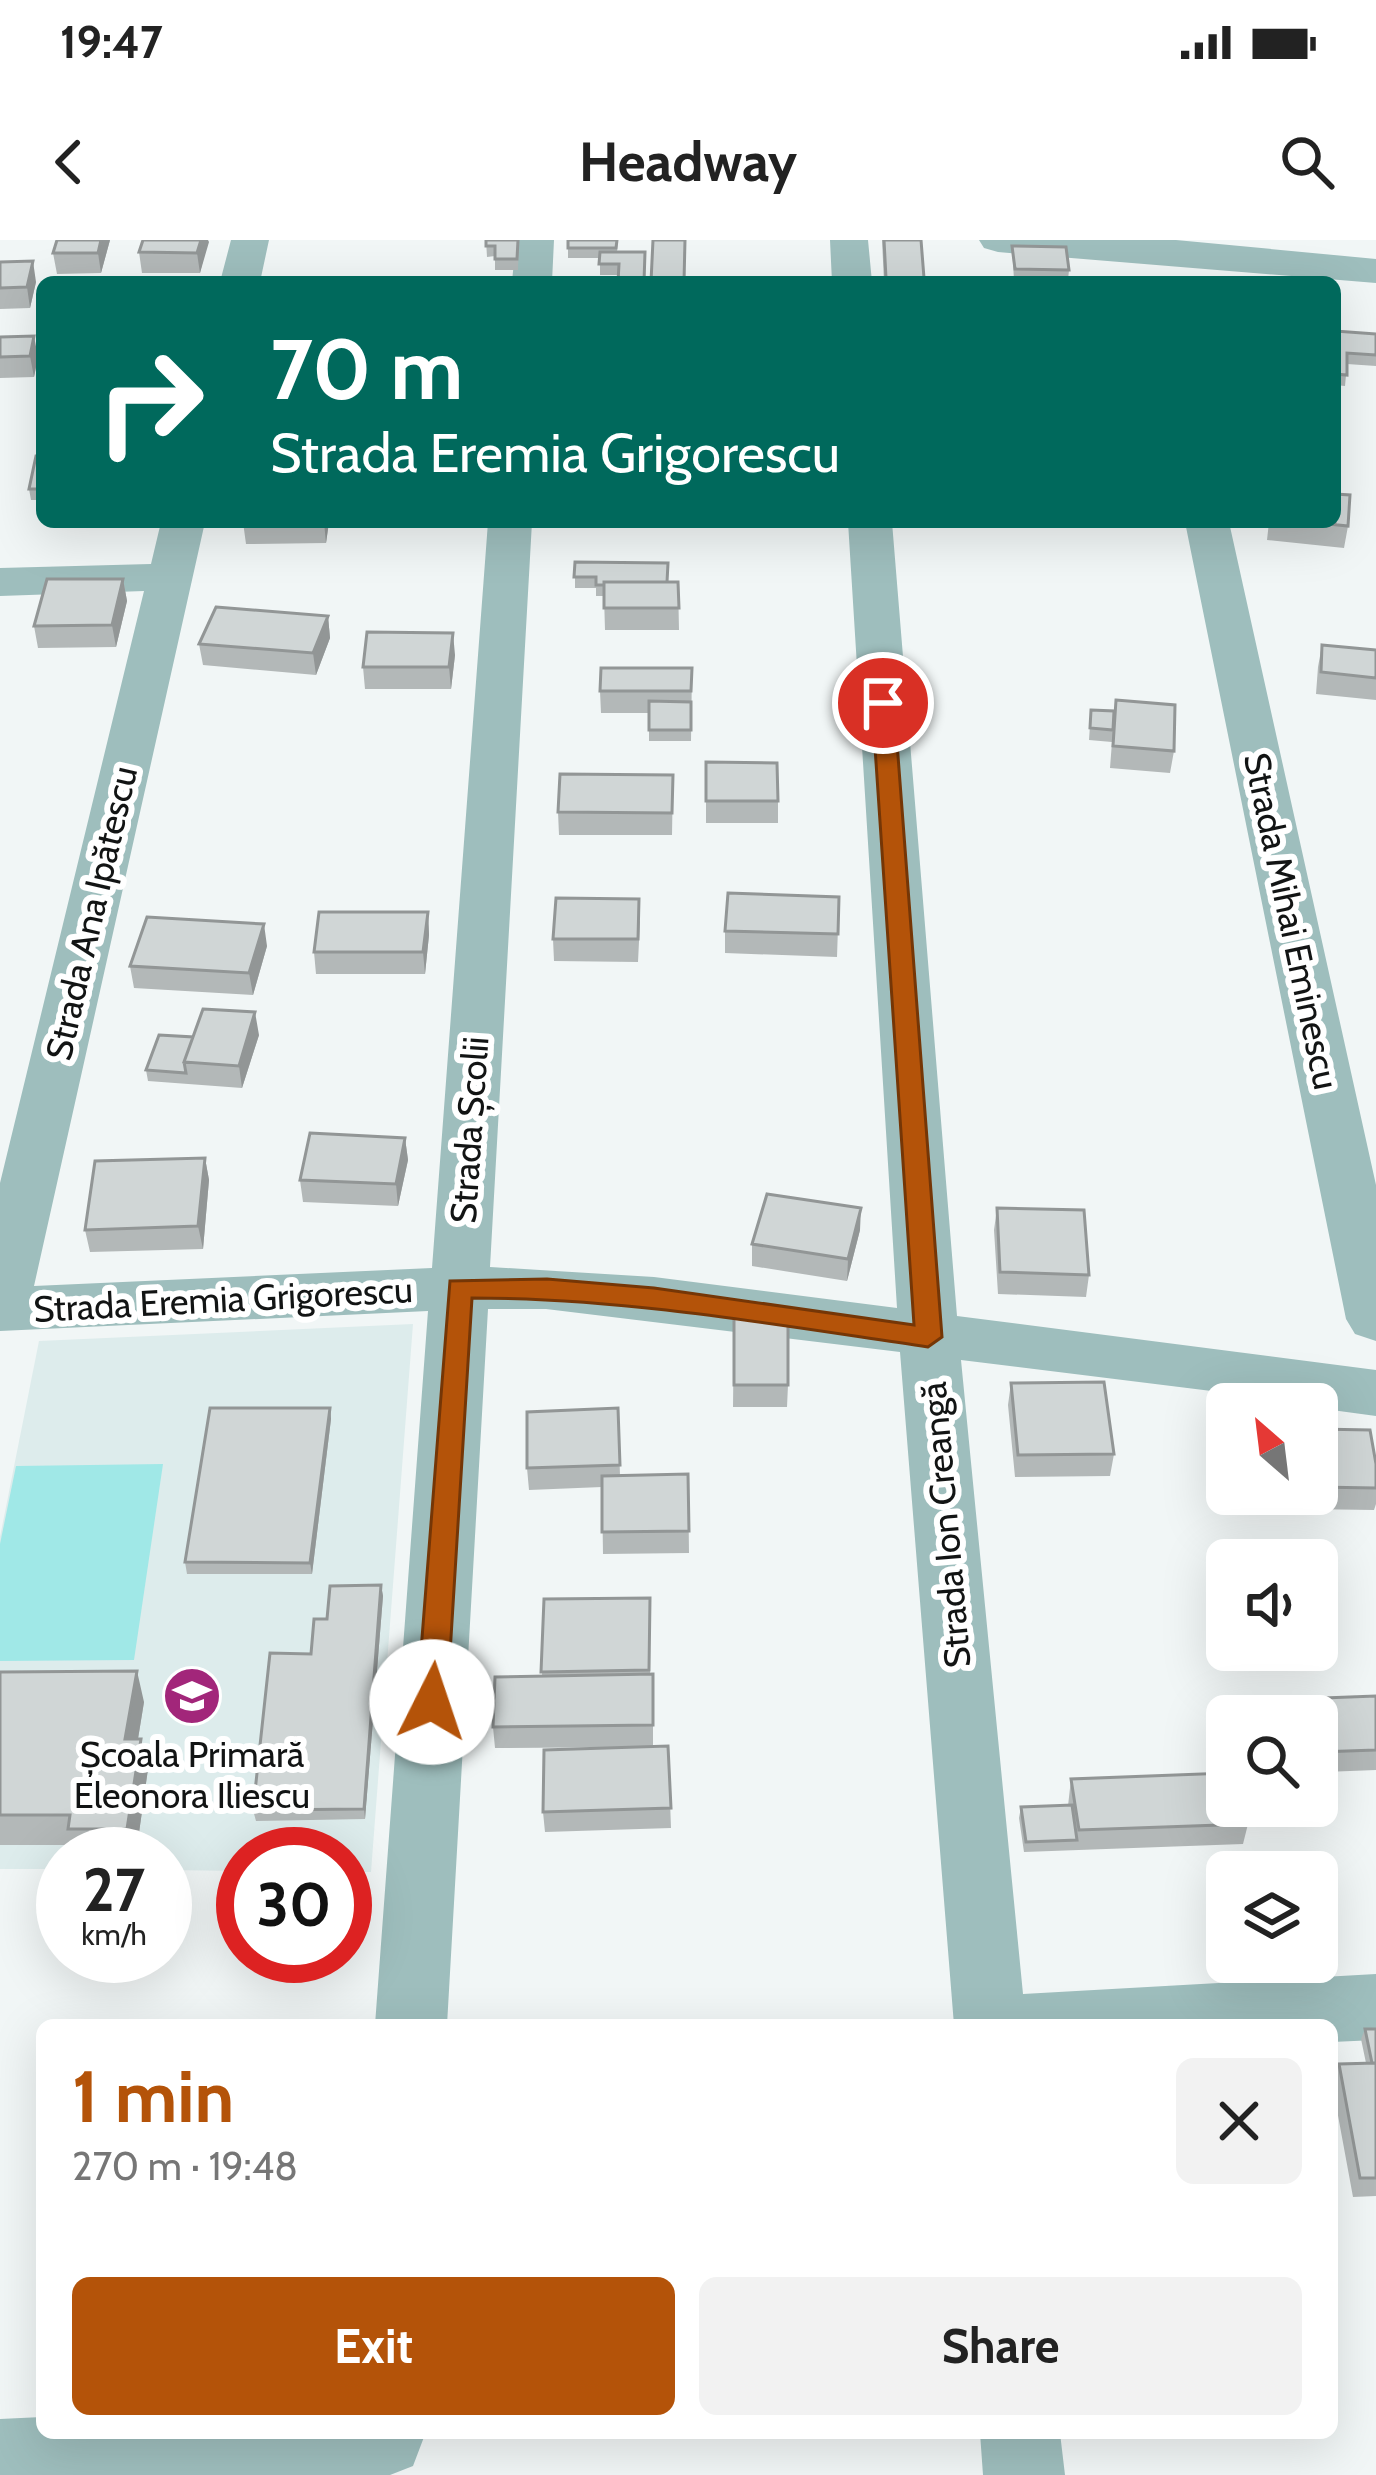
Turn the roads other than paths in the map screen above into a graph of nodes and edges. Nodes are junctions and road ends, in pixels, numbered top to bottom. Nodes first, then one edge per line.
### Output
1 (250, 240) edge
2 (536, 240) edge
3 (849, 240) edge
4 (998, 240) edge
5 (1153, 266) edge
6 (1376, 271) edge
7 (241, 276) edge
8 (533, 276) edge
9 (852, 276) edge
10 (182, 528) edge
11 (510, 528) edge
12 (870, 528) edge
13 (1208, 528) edge
14 (170, 577) junction
15 (0, 582) edge
16 (460, 1288) junction
17 (0, 1307) edge
18 (1376, 1319) edge
19 (928, 1337) junction
20 (1376, 1393) edge
21 (1376, 2007) edge
22 (411, 2019) edge
23 (989, 2019) edge
24 (1143, 2019) edge
25 (1021, 2439) edge
26 (384, 2448) edge
27 (0, 2460) edge
28 (1024, 2475) edge

1 - 7 street
2 - 8 street
3 - 9 street
4 - 5 street
5 - 6 street
10 - 14 street, Strada Ana Ipătescu
11 - 16 street, Strada Școlii
12 - 19 street, Strada Ion Creangă
13 - 18 street, Strada Mihai Eminescu
14 - 15 street
14 - 17 street, Strada Ana Ipătescu
16 - 17 street, Strada Eremia Grigorescu
16 - 19 street, Strada Eremia Grigorescu
16 - 22 street, Strada Școlii
19 - 20 street, Strada Eremia Grigorescu
19 - 23 street, Strada Ion Creangă
21 - 24 street
25 - 28 street
26 - 27 street

